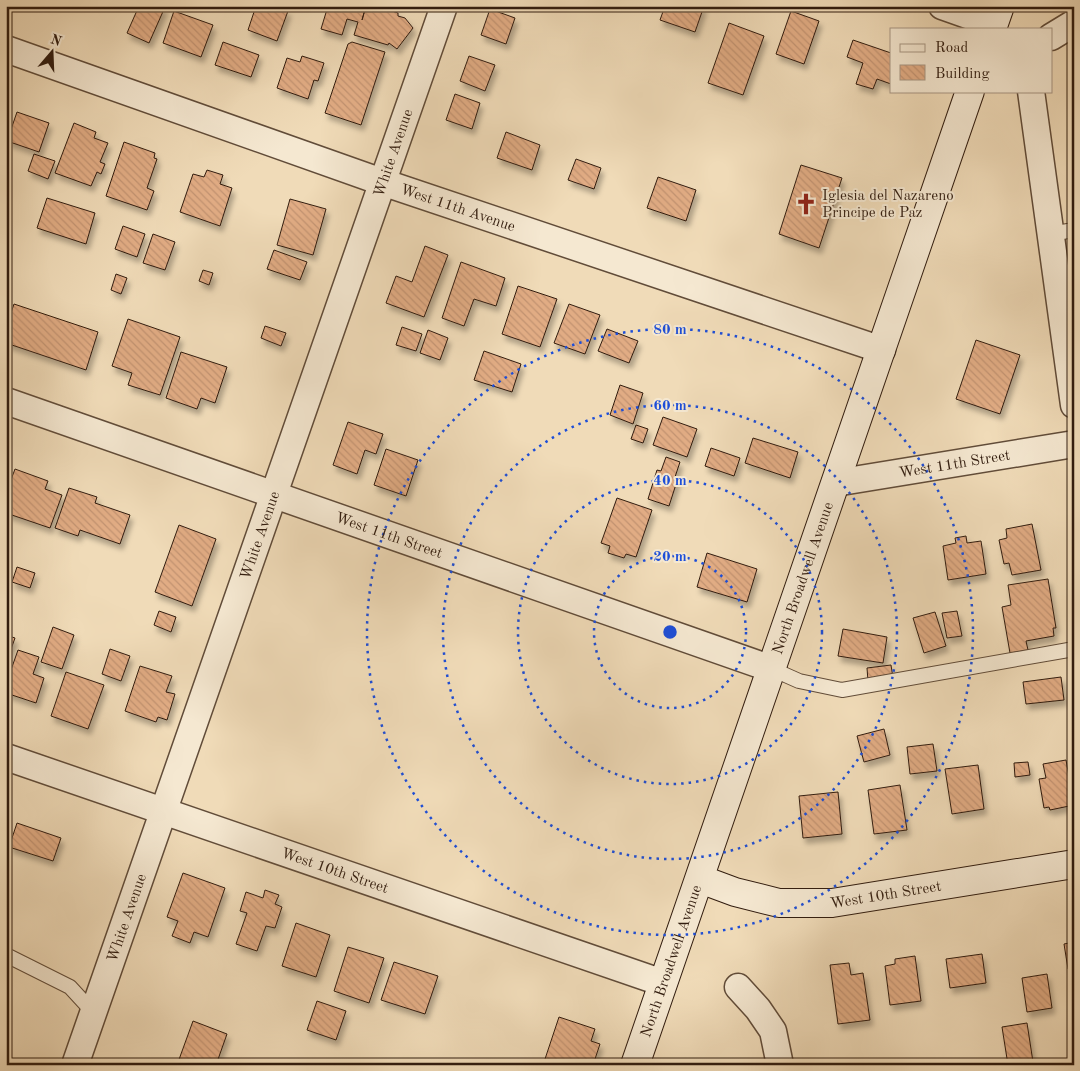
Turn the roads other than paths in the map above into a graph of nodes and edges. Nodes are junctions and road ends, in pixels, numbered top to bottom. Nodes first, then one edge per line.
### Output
1 (444, 6) edge
2 (942, 6) edge
3 (995, 20) edge
4 (1074, 23) edge
5 (1052, 37) edge
6 (6, 49) edge
7 (970, 92) edge
8 (1031, 92) edge
9 (382, 182) junction
10 (1062, 232) edge
11 (882, 350) junction
12 (6, 402) edge
13 (1074, 405) edge
14 (1074, 444) edge
15 (835, 483) junction
16 (274, 494) junction
17 (1074, 649) edge
18 (772, 669) junction
19 (6, 757) edge
20 (164, 811) junction
21 (1074, 864) edge
22 (700, 879) junction
23 (6, 954) edge
24 (663, 983) junction
25 (738, 988) dead end
26 (93, 1012) junction
27 (75, 1065) edge
28 (635, 1065) edge
29 (780, 1065) edge

1 - 9 street, White Avenue
2 - 3 street
4 - 5 street
6 - 9 street, West 11th Avenue
7 - 11 main road, North Broadwell Avenue
8 - 10 street
9 - 11 street, West 11th Avenue
9 - 16 street, White Avenue
10 - 13 street
11 - 15 main road, North Broadwell Avenue
12 - 16 street, West 11th Street
14 - 15 street, West 11th Street
15 - 18 main road, North Broadwell Avenue
16 - 18 street, West 11th Street
16 - 20 street, White Avenue
17 - 18 lane
18 - 22 main road, North Broadwell Avenue
19 - 20 street, West 10th Street
20 - 24 street, West 10th Street
20 - 26 street, White Avenue
21 - 22 main road, West 10th Street
22 - 24 main road, North Broadwell Avenue
23 - 26 lane
24 - 28 main road, North Broadwell Avenue
25 - 29 street
26 - 27 street, White Avenue

